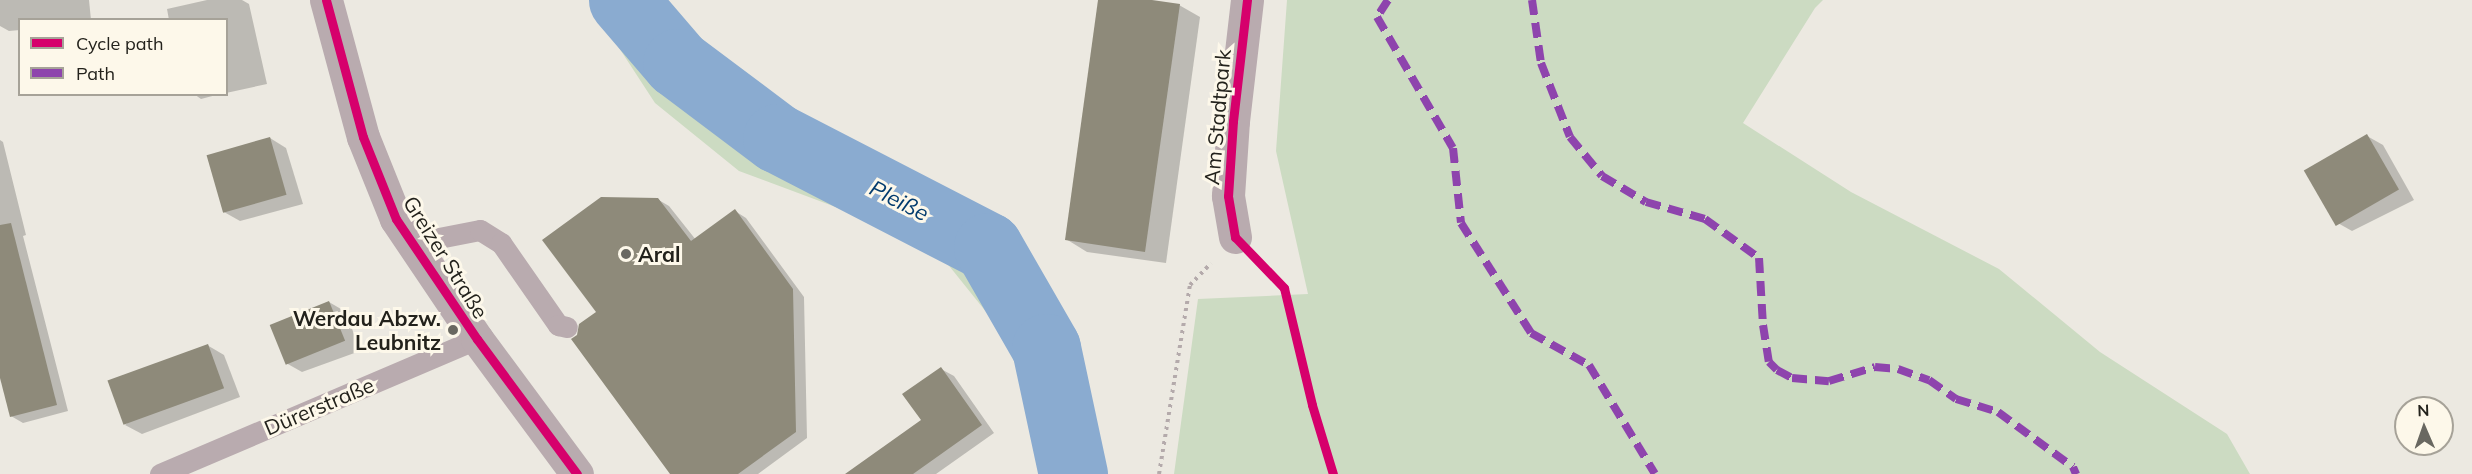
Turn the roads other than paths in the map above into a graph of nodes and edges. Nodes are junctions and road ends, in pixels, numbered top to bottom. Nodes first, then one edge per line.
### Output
1 (326, 0) edge
2 (1246, 0) edge
3 (1236, 237) road end
4 (413, 243) junction
5 (567, 327) dead end
6 (477, 339) junction
7 (160, 474) edge
8 (577, 474) edge

1 - 4 street, Greizer Straße
2 - 3 street, Am Stadtpark
4 - 5 lane
4 - 6 street, Greizer Straße
6 - 7 lane, Dürerstraße
6 - 8 street, Greizer Straße

